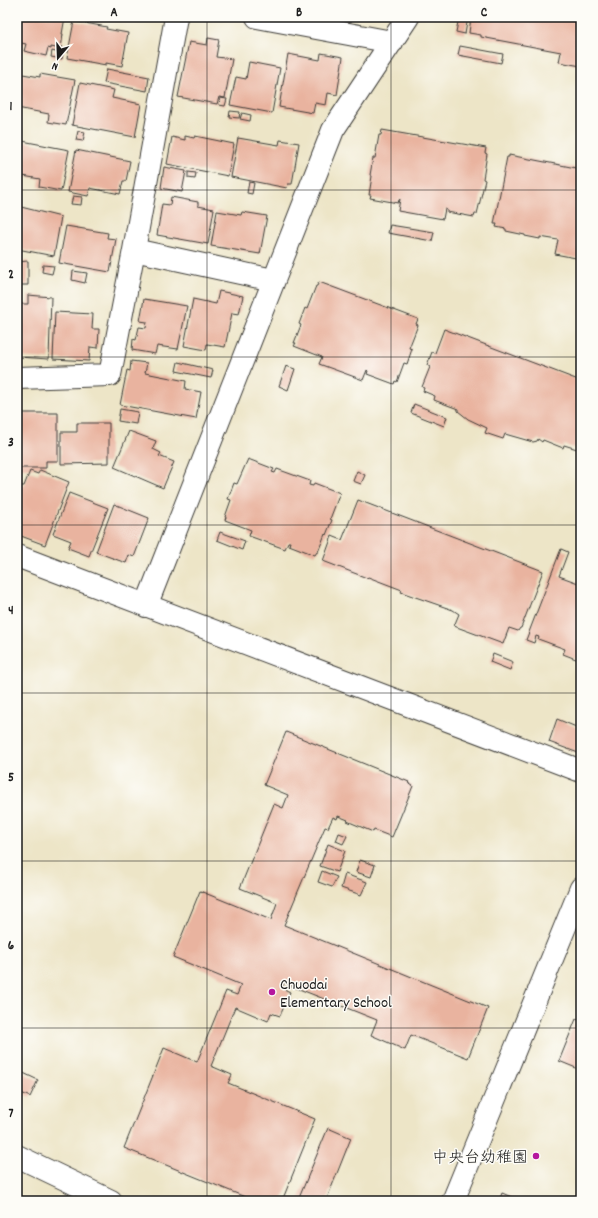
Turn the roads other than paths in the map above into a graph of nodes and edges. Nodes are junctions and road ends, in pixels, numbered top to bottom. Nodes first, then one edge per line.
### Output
1 (176, 17) edge
2 (257, 17) edge
3 (408, 17) edge
4 (392, 42) junction
5 (134, 250) junction
6 (273, 280) junction
7 (17, 378) edge
8 (17, 556) edge
9 (146, 606) junction
10 (581, 771) edge
11 (581, 888) edge
12 (17, 1156) edge
13 (111, 1201) edge
14 (454, 1201) edge

1 - 5 street
2 - 4 street
3 - 4 street
4 - 6 street
5 - 6 street
5 - 7 street
6 - 9 street
8 - 9 street
9 - 10 street
11 - 14 street
12 - 13 street

